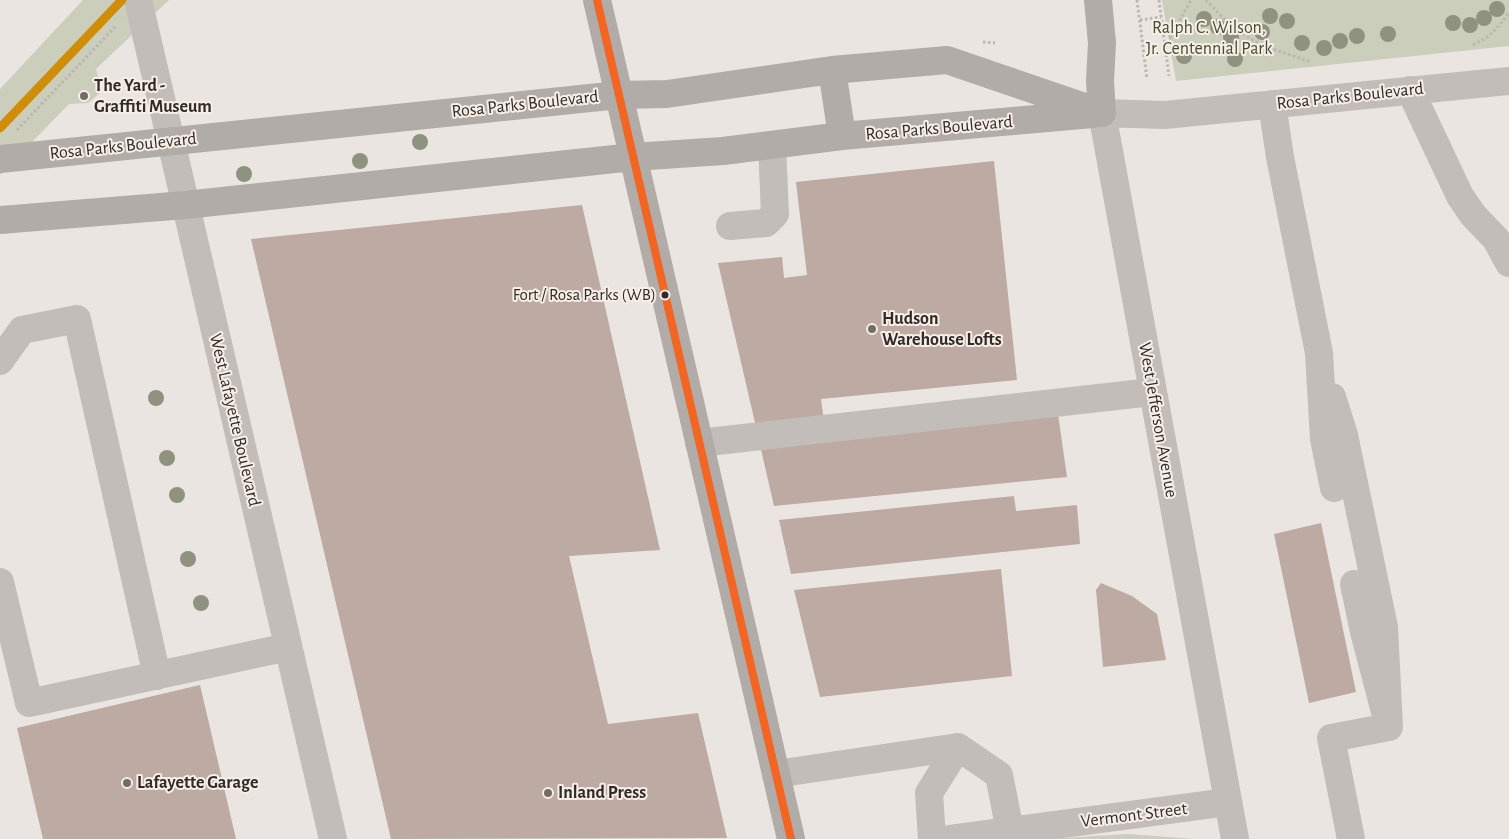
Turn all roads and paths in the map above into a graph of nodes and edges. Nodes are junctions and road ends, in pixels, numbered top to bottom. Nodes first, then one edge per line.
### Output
1 (138, 0) edge
2 (597, 0) edge
3 (1098, 0) edge
4 (1137, 0) edge
5 (1159, 0) edge
6 (1191, 0) edge
7 (1206, 0) edge
8 (1509, 12) edge
9 (1161, 17) junction
10 (1140, 20) junction
11 (121, 21) dead end
12 (1473, 45) dead end
13 (1165, 47) junction
14 (1311, 62) dead end
15 (832, 70) junction
16 (1169, 76) dead end
17 (1147, 79) dead end
18 (1509, 81) edge
19 (1410, 90) junction
20 (619, 95) junction
21 (1272, 104) junction
22 (1102, 113) junction
23 (14, 134) dead end
24 (842, 136) junction
25 (170, 141) junction
26 (772, 145) junction
27 (633, 157) junction
28 (0, 159) edge
29 (185, 205) junction
30 (0, 220) edge
31 (730, 226) dead end
32 (1509, 263) edge
33 (1319, 353) junction
34 (0, 362) edge
35 (1152, 392) junction
36 (699, 444) junction
37 (1334, 488) dead end
38 (0, 582) edge
39 (1354, 584) dead end
40 (288, 648) junction
41 (157, 676) junction
42 (1389, 727) junction
43 (958, 746) junction
44 (776, 774) junction
45 (1228, 802) junction
46 (1010, 831) junction
47 (333, 839) edge
48 (791, 839) edge
49 (932, 839) edge
50 (950, 839) edge
51 (1235, 839) edge
52 (1351, 839) edge

1 - 25 street, West Lafayette Boulevard, bridge
2 - 20 main road
3 - 22 main road, West Jefferson Avenue
4 - 10 path
5 - 9 path
6 - 13 path
7 - 14 path
8 - 12 path
9 - 10 path
9 - 13 path
10 - 17 path
11 - 23 path
13 - 16 path
15 - 20 main road, Rosa Parks Boulevard
15 - 22 main road, Rosa Parks Boulevard
15 - 24 main road
18 - 19 street, Rosa Parks Boulevard
19 - 21 street, Rosa Parks Boulevard
19 - 32 street
20 - 25 main road, Rosa Parks Boulevard
20 - 27 main road
21 - 22 street, Rosa Parks Boulevard
21 - 33 street
22 - 24 main road, Rosa Parks Boulevard
22 - 35 street, West Jefferson Avenue
24 - 26 main road, Rosa Parks Boulevard
25 - 28 main road, Rosa Parks Boulevard
25 - 29 street, West Lafayette Boulevard
26 - 27 main road, Rosa Parks Boulevard
26 - 31 street
27 - 29 main road, Rosa Parks Boulevard
27 - 36 main road
29 - 30 main road, Rosa Parks Boulevard
29 - 40 street, West Lafayette Boulevard
33 - 37 street
33 - 42 street
34 - 41 street
35 - 36 street
35 - 45 street, West Jefferson Avenue
36 - 44 main road
38 - 41 street
39 - 42 street
40 - 41 street
40 - 47 street, West Lafayette Boulevard
42 - 52 street
43 - 44 street
43 - 46 street
43 - 49 street
44 - 48 main road
45 - 46 street, Vermont Street
45 - 51 street, West Jefferson Avenue
46 - 50 street, Vermont Street

